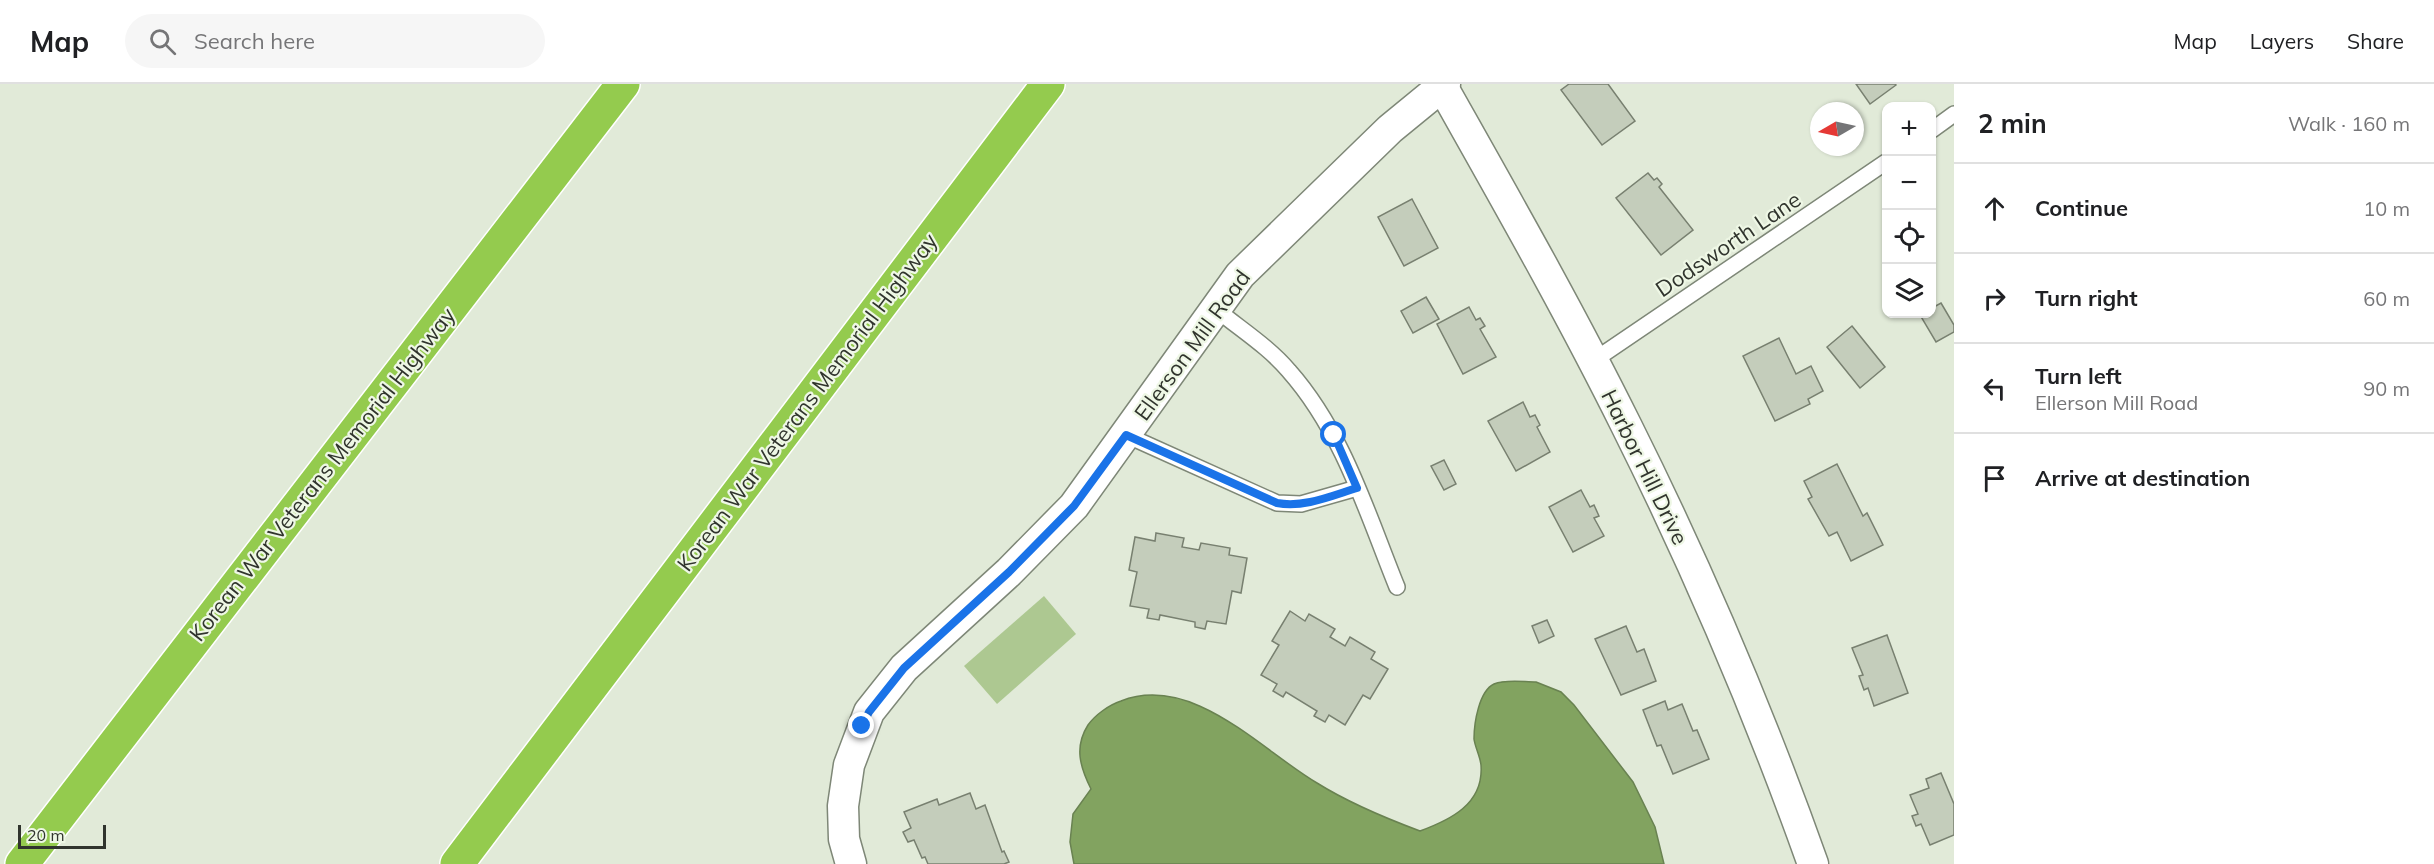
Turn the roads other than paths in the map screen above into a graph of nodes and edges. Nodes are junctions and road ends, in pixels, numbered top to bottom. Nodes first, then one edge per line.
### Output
1 (623, 84) edge
2 (1048, 84) edge
3 (1443, 85) edge
4 (1954, 114) edge
5 (1936, 127) edge
6 (1882, 165) edge
7 (1216, 309) junction
8 (1593, 361) junction
9 (1126, 435) junction
10 (1357, 488) junction
11 (1397, 587) dead end
12 (22, 864) edge
13 (457, 864) edge
14 (851, 864) edge
15 (1813, 864) edge

1 - 12 highway, Korean War Veterans Memorial Highway
2 - 13 highway, Korean War Veterans Memorial Highway
3 - 7 street, Ellerson Mill Road
3 - 8 street, Harbor Hill Drive
4 - 5 lane
6 - 8 lane, Dodsworth Lane
7 - 9 street, Ellerson Mill Road
7 - 10 lane
8 - 15 street, Harbor Hill Drive
9 - 10 lane
9 - 14 street, Ellerson Mill Road
10 - 11 lane

